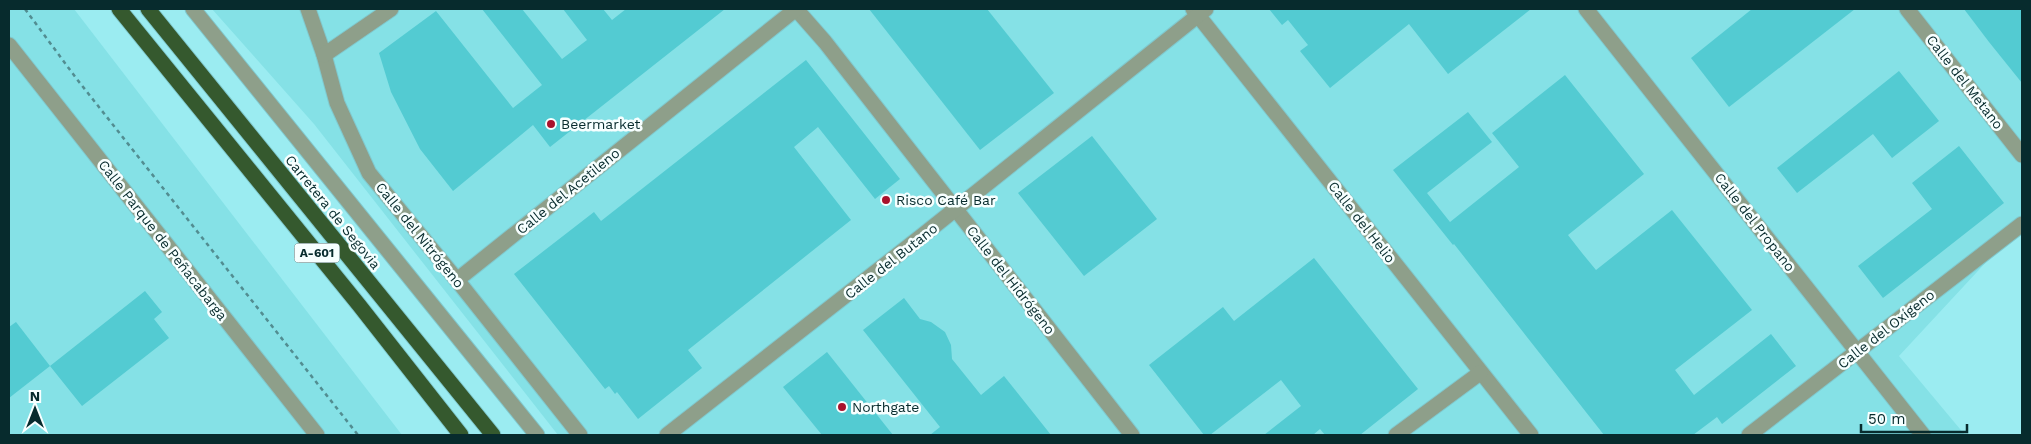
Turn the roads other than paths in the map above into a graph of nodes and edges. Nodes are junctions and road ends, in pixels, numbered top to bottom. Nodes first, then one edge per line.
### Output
1 (118, 9) edge
2 (148, 9) edge
3 (193, 9) edge
4 (308, 9) edge
5 (391, 9) edge
6 (796, 9) edge
7 (1586, 9) edge
8 (1907, 9) edge
9 (1199, 11) edge
10 (10, 50) edge
11 (324, 55) junction
12 (2022, 155) edge
13 (956, 209) junction
14 (2022, 224) edge
15 (457, 280) junction
16 (1857, 351) junction
17 (1480, 373) junction
18 (1124, 432) edge
19 (317, 435) edge
20 (461, 435) edge
21 (493, 435) edge
22 (537, 435) edge
23 (580, 435) edge
24 (667, 435) edge
25 (1396, 435) edge
26 (1530, 435) edge
27 (1749, 435) edge
28 (1923, 435) edge

1 - 20 highway, A-601
2 - 21 highway, Carretera de Segovia / A-601
3 - 22 street
4 - 11 street, Calle del Nitrógeno
5 - 11 street
6 - 13 street, Calle del Hidrógeno
6 - 15 street, Calle del Acetileno
7 - 16 street, Calle del Propano
8 - 12 street, Calle del Metano
9 - 13 street, Calle del Butano
9 - 17 street, Calle del Helio
10 - 19 street, Calle Parque de Peñacabarga
11 - 15 street, Calle del Nitrógeno
13 - 18 street, Calle del Hidrógeno
13 - 24 street, Calle del Butano
14 - 16 street, Calle del Oxígeno
15 - 23 street, Calle del Nitrógeno
16 - 27 street, Calle del Oxígeno
16 - 28 street, Calle del Propano
17 - 25 street
17 - 26 street, Calle del Helio

